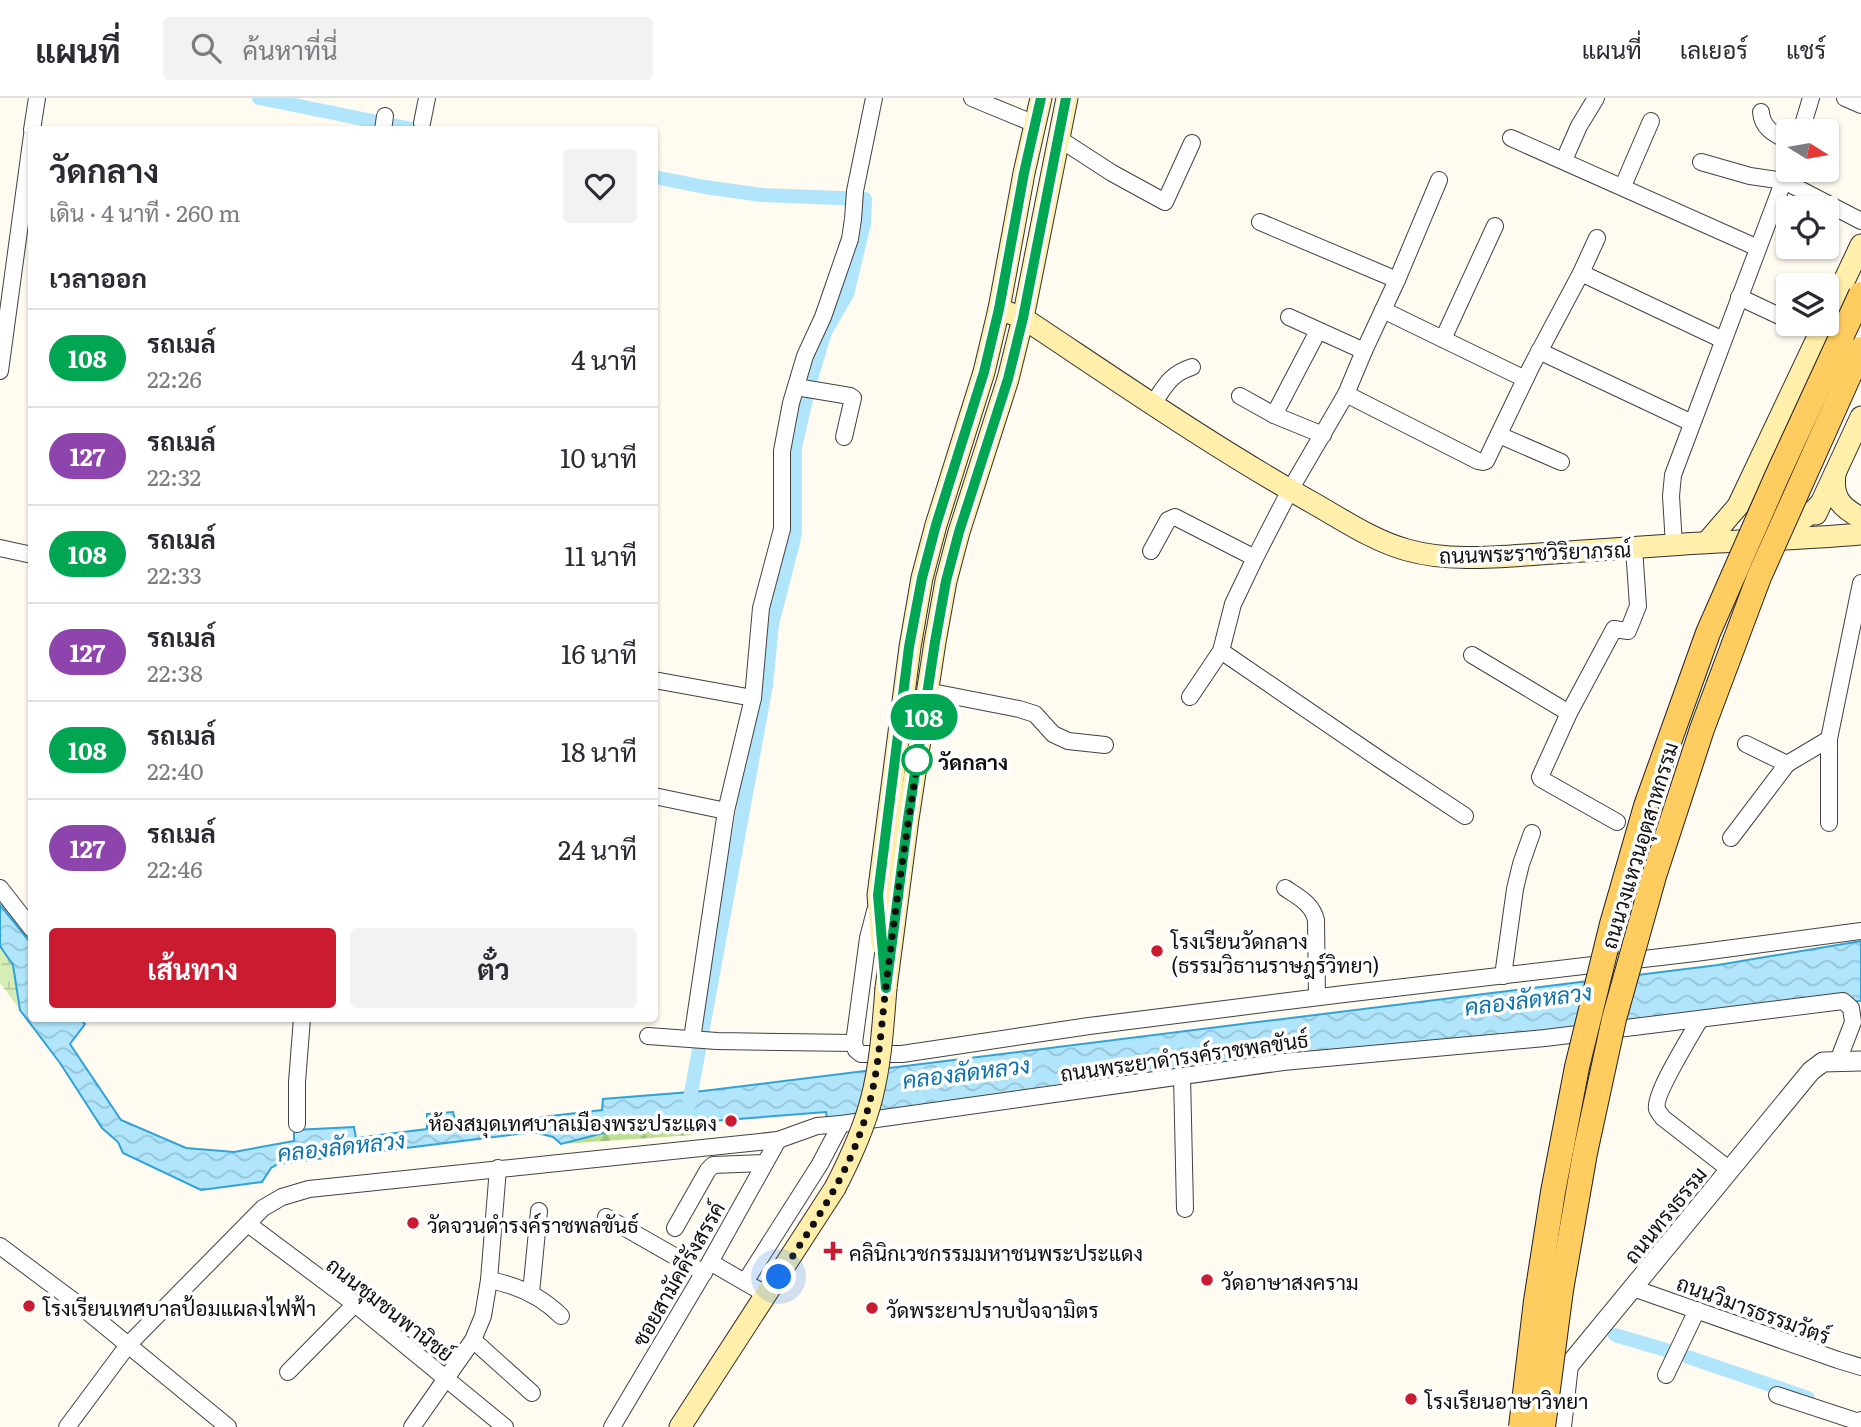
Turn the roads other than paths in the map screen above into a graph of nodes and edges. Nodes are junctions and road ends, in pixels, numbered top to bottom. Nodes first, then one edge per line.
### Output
1 (37, 98) edge
2 (427, 98) edge
3 (874, 98) edge
4 (972, 98) edge
5 (1041, 98) edge
6 (1066, 98) edge
7 (1596, 98) edge
8 (1811, 98) edge
9 (1844, 98) edge
10 (1861, 105) edge
11 (1761, 111) dead end
12 (1805, 119) edge
13 (1651, 121) dead end
14 (422, 123) dead end
15 (1035, 124) junction
16 (33, 126) edge
17 (1776, 134) edge
18 (1058, 138) junction
19 (1511, 138) dead end
20 (1192, 143) dead end
21 (1564, 160) junction
22 (1701, 162) dead end
23 (28, 164) edge
24 (1776, 175) edge
25 (1439, 180) dead end
26 (1783, 182) edge
27 (1797, 182) edge
28 (1623, 186) junction
29 (1016, 214) junction
30 (1042, 218) junction
31 (1861, 221) edge
32 (1260, 222) dead end
33 (1495, 226) dead end
34 (1597, 238) dead end
35 (1861, 245) edge
36 (1758, 248) junction
37 (1581, 273) junction
38 (1397, 280) junction
39 (1839, 292) edge
40 (1861, 294) edge
41 (1739, 297) junction
42 (999, 309) junction
43 (1383, 310) junction
44 (1776, 314) edge
45 (1289, 317) dead end
46 (1023, 318) junction
47 (1318, 331) junction
48 (1818, 336) edge
49 (1443, 339) junction
50 (1723, 340) junction
51 (1861, 349) edge
52 (1364, 351) junction
53 (1539, 352) junction
54 (1192, 367) dead end
55 (0, 371) edge
56 (1525, 379) junction
57 (805, 388) junction
58 (1346, 394) junction
59 (1240, 396) dead end
60 (1153, 404) junction
61 (1274, 415) junction
62 (1861, 417) edge
63 (1692, 423) junction
64 (1322, 435) junction
65 (1499, 435) junction
66 (1771, 435) junction
67 (844, 437) dead end
68 (1561, 462) dead end
69 (1835, 474) junction
70 (1290, 490) junction
71 (1821, 503) junction
72 (1861, 518) edge
73 (1861, 534) edge
74 (1806, 539) junction
75 (1707, 542) junction
76 (1674, 545) junction
77 (0, 548) edge
78 (1634, 548) junction
79 (1151, 551) dead end
80 (28, 554) edge
81 (1255, 558) junction
82 (1861, 583) edge
83 (1221, 651) junction
84 (1472, 655) dead end
85 (658, 681) edge
86 (928, 691) junction
87 (1190, 697) dead end
88 (753, 698) junction
89 (1569, 713) junction
90 (1829, 739) junction
91 (1746, 744) dead end
92 (1105, 745) dead end
93 (1787, 764) junction
94 (658, 797) edge
95 (726, 811) junction
96 (1465, 816) dead end
97 (1617, 822) dead end
98 (1829, 823) dead end
99 (1532, 833) dead end
100 (1731, 838) dead end
101 (0, 888) edge
102 (1285, 888) dead end
103 (878, 895) junction
104 (28, 924) edge
105 (1861, 931) edge
106 (1503, 975) junction
107 (886, 988) junction
108 (1317, 997) junction
109 (1700, 1019) junction
110 (302, 1022) edge
111 (648, 1036) dead end
112 (696, 1039) junction
113 (854, 1043) junction
114 (1838, 1061) junction
115 (1861, 1061) edge
116 (1182, 1076) junction
117 (296, 1124) dead end
118 (841, 1124) junction
119 (778, 1140) junction
120 (765, 1163) junction
121 (498, 1168) junction
122 (1730, 1170) junction
123 (1185, 1209) dead end
124 (539, 1211) dead end
125 (606, 1217) dead end
126 (248, 1224) junction
127 (675, 1227) dead end
128 (0, 1246) edge
129 (707, 1267) junction
130 (489, 1280) junction
131 (745, 1282) junction
132 (1633, 1288) junction
133 (531, 1293) junction
134 (767, 1295) junction
135 (355, 1304) junction
136 (1698, 1310) junction
137 (561, 1316) dead end
138 (472, 1340) junction
139 (128, 1345) junction
140 (1570, 1365) junction
141 (1861, 1367) edge
142 (288, 1372) dead end
143 (1666, 1375) dead end
144 (446, 1378) junction
145 (532, 1393) dead end
146 (1777, 1395) dead end
147 (1859, 1423) edge
148 (67, 1427) edge
149 (228, 1427) edge
150 (412, 1427) edge
151 (505, 1427) edge
152 (612, 1427) edge
153 (680, 1427) edge
154 (1520, 1427) edge
155 (1543, 1427) edge
156 (1563, 1427) edge

1 - 16 street
2 - 14 street
3 - 57 street
4 - 15 street
5 - 15 main road
6 - 18 main road
7 - 21 street
8 - 12 street
9 - 10 street
11 - 17 street
13 - 28 street
15 - 29 main road
18 - 20 street
18 - 30 main road
19 - 21 street
21 - 28 street
22 - 24 street
23 - 55 street
25 - 38 street
26 - 36 street
27 - 31 street
28 - 36 street
29 - 30 main road
29 - 42 main road
30 - 46 main road
32 - 38 street
33 - 49 street
34 - 37 street
35 - 39 main road
36 - 41 street
37 - 50 street
37 - 53 street
38 - 43 street
40 - 154 main road, ถนนวงแหวนอุตสาหกรรม, bridge
41 - 44 street
41 - 50 street
42 - 46 main road, ถนนพระราชวิริยาภรณ์
42 - 103 main road
43 - 49 street
43 - 52 street
45 - 47 street
46 - 60 main road, ถนนพระราชวิริยาภรณ์
46 - 86 main road
47 - 52 street
47 - 61 street
48 - 66 main road
49 - 56 street
50 - 63 street
51 - 155 main road, ถนนวงแหวนอุตสาหกรรม, bridge
52 - 58 street
53 - 56 street
53 - 63 street
54 - 60 street
56 - 65 street
57 - 67 street
57 - 88 street
58 - 64 street
58 - 65 street
59 - 61 street
60 - 70 main road, ถนนพระราชวิริยาภรณ์
61 - 64 street
62 - 69 main road
63 - 76 street
64 - 70 street
65 - 68 street
66 - 71 main road
66 - 75 main road
69 - 71 main road
69 - 72 main road
70 - 78 main road, ถนนพระราชวิริยาภรณ์
70 - 81 street
71 - 74 main road
73 - 74 main road, ถนนพระราชวิริยาภรณ์
74 - 75 main road, ถนนพระราชวิริยาภรณ์
75 - 76 main road, ถนนพระราชวิริยาภรณ์
76 - 78 main road, ถนนพระราชวิริยาภรณ์
77 - 80 street
78 - 89 street
79 - 81 street
81 - 83 street
82 - 90 street
83 - 87 street
83 - 96 street
84 - 89 street
85 - 88 street
86 - 92 street
86 - 107 main road
88 - 95 street
89 - 97 street
90 - 93 street
90 - 98 street
91 - 93 street
93 - 100 street
94 - 95 street
95 - 112 street
99 - 106 street
101 - 104 street
102 - 108 street
103 - 107 main road
103 - 113 street
105 - 106 street
106 - 108 street
107 - 134 main road, bridge
108 - 113 street
109 - 114 street, ถนนพระยาดำรงค์ราชพลขันธ์
109 - 116 street, ถนนพระยาดำรงค์ราชพลขันธ์
109 - 122 street
110 - 117 street
111 - 112 street
112 - 113 street
114 - 115 street, ถนนทรงธรรม
114 - 122 street, ถนนทรงธรรม
116 - 118 street, ถนนพระยาดำรงค์ราชพลขันธ์
116 - 123 street
118 - 119 street, ถนนพระยาดำรงค์ราชพลขันธ์
118 - 131 street
119 - 120 street, ซอยสามัคคีรังสรรค์
119 - 121 street, ถนนพระยาดำรงค์ราชพลขันธ์
120 - 127 street
120 - 129 street, ซอยสามัคคีรังสรรค์
121 - 126 street, ถนนพระยาดำรงค์ราชพลขันธ์
121 - 130 street
122 - 132 street, ถนนทรงธรรม
124 - 133 street
125 - 129 street
126 - 135 street, ถนนชุมชนพานิชย์
126 - 139 street, ถนนพระยาดำรงค์ราชพลขันธ์
128 - 139 street
129 - 131 street
129 - 152 street, ซอยสามัคคีรังสรรค์
130 - 133 street
130 - 138 street
131 - 134 street
132 - 136 street, ถนนวิมารธรรมวัตร์
132 - 140 street, ถนนทรงธรรม
133 - 137 street
134 - 153 main road
135 - 142 street
135 - 144 street, ถนนชุมชนพานิชย์
136 - 141 street, ถนนวิมารธรรมวัตร์
136 - 143 street
138 - 144 street
138 - 145 street
139 - 148 street, ถนนพระยาดำรงค์ราชพลขันธ์
139 - 149 street
140 - 154 street, ถนนทรงธรรม
140 - 156 street
144 - 150 street
144 - 151 street, ถนนชุมชนพานิชย์
146 - 147 street

